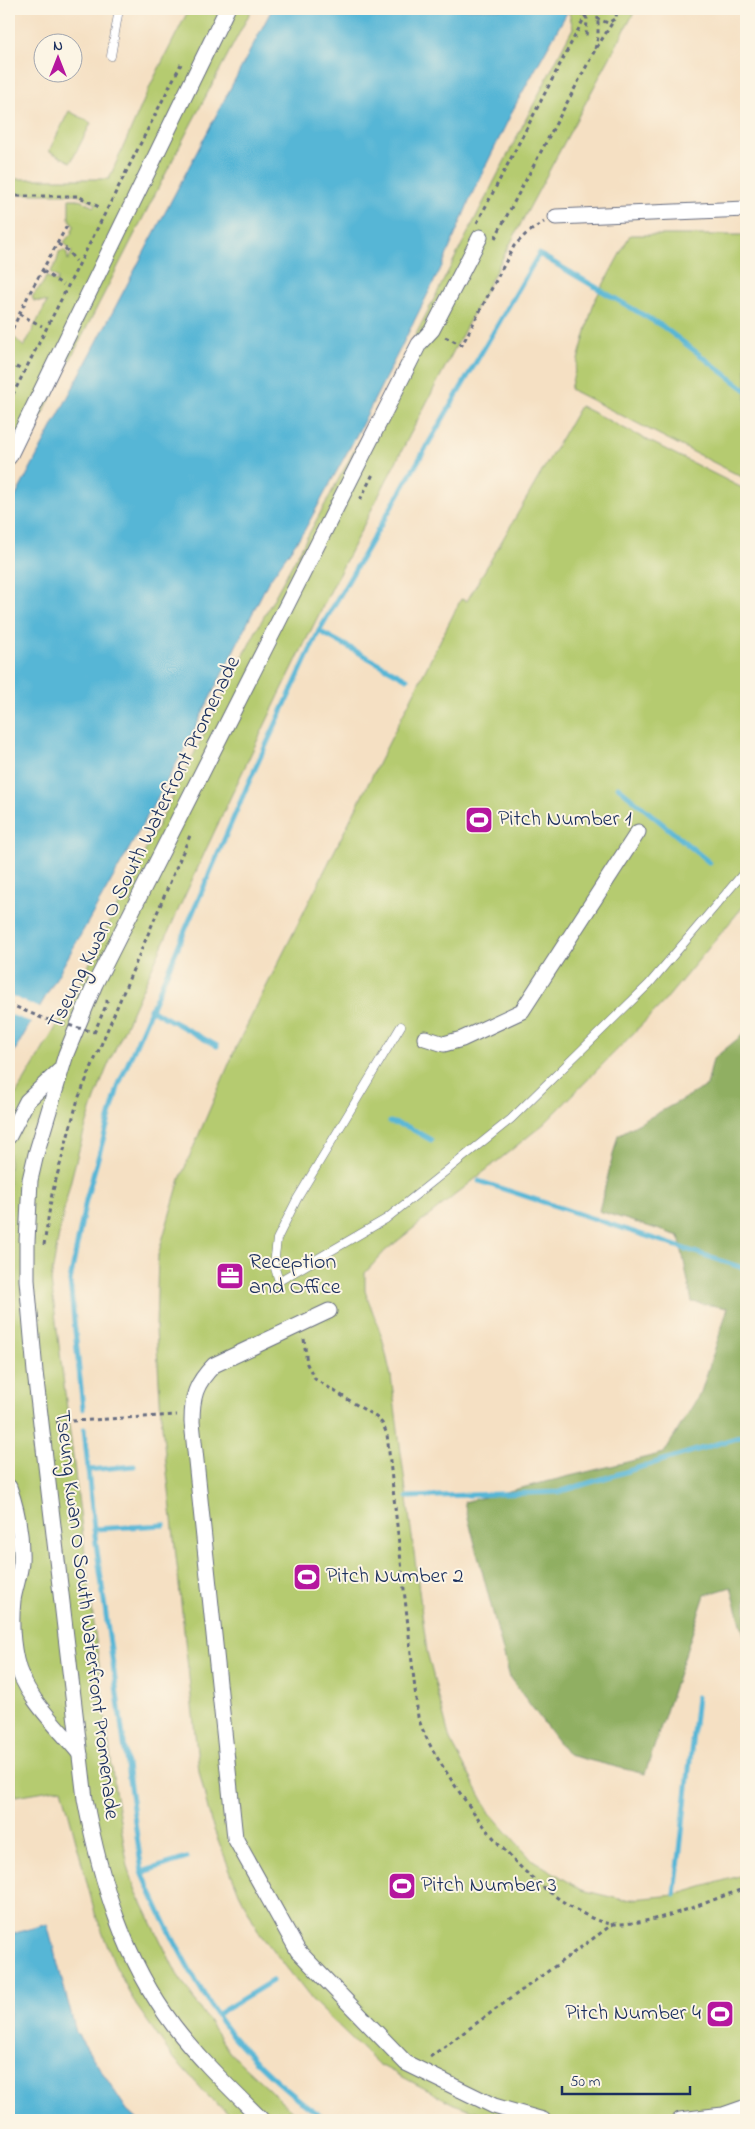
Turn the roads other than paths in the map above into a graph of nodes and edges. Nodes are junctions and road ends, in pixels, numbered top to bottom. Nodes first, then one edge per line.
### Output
1 (119, 9) edge
2 (227, 9) edge
3 (111, 56) dead end
4 (746, 209) edge
5 (556, 217) road end
6 (482, 237) road end
7 (9, 457) edge
8 (638, 832) dead end
9 (746, 870) edge
10 (401, 1026) dead end
11 (425, 1038) dead end
12 (60, 1070) junction
13 (9, 1136) edge
14 (329, 1310) dead end
15 (9, 1487) edge
16 (80, 1754) junction
17 (746, 2107) edge
18 (262, 2120) edge
19 (543, 2120) edge
20 (680, 2120) edge

1 - 3 lane
2 - 7 street
4 - 5 street
6 - 12 street, Tseung Kwan O South Waterfront Promenade
8 - 11 street
9 - 10 lane
12 - 13 street
12 - 16 street, Tseung Kwan O South Waterfront Promenade
14 - 19 street
15 - 16 street
16 - 18 street, Tseung Kwan O South Waterfront Promenade
17 - 20 street

